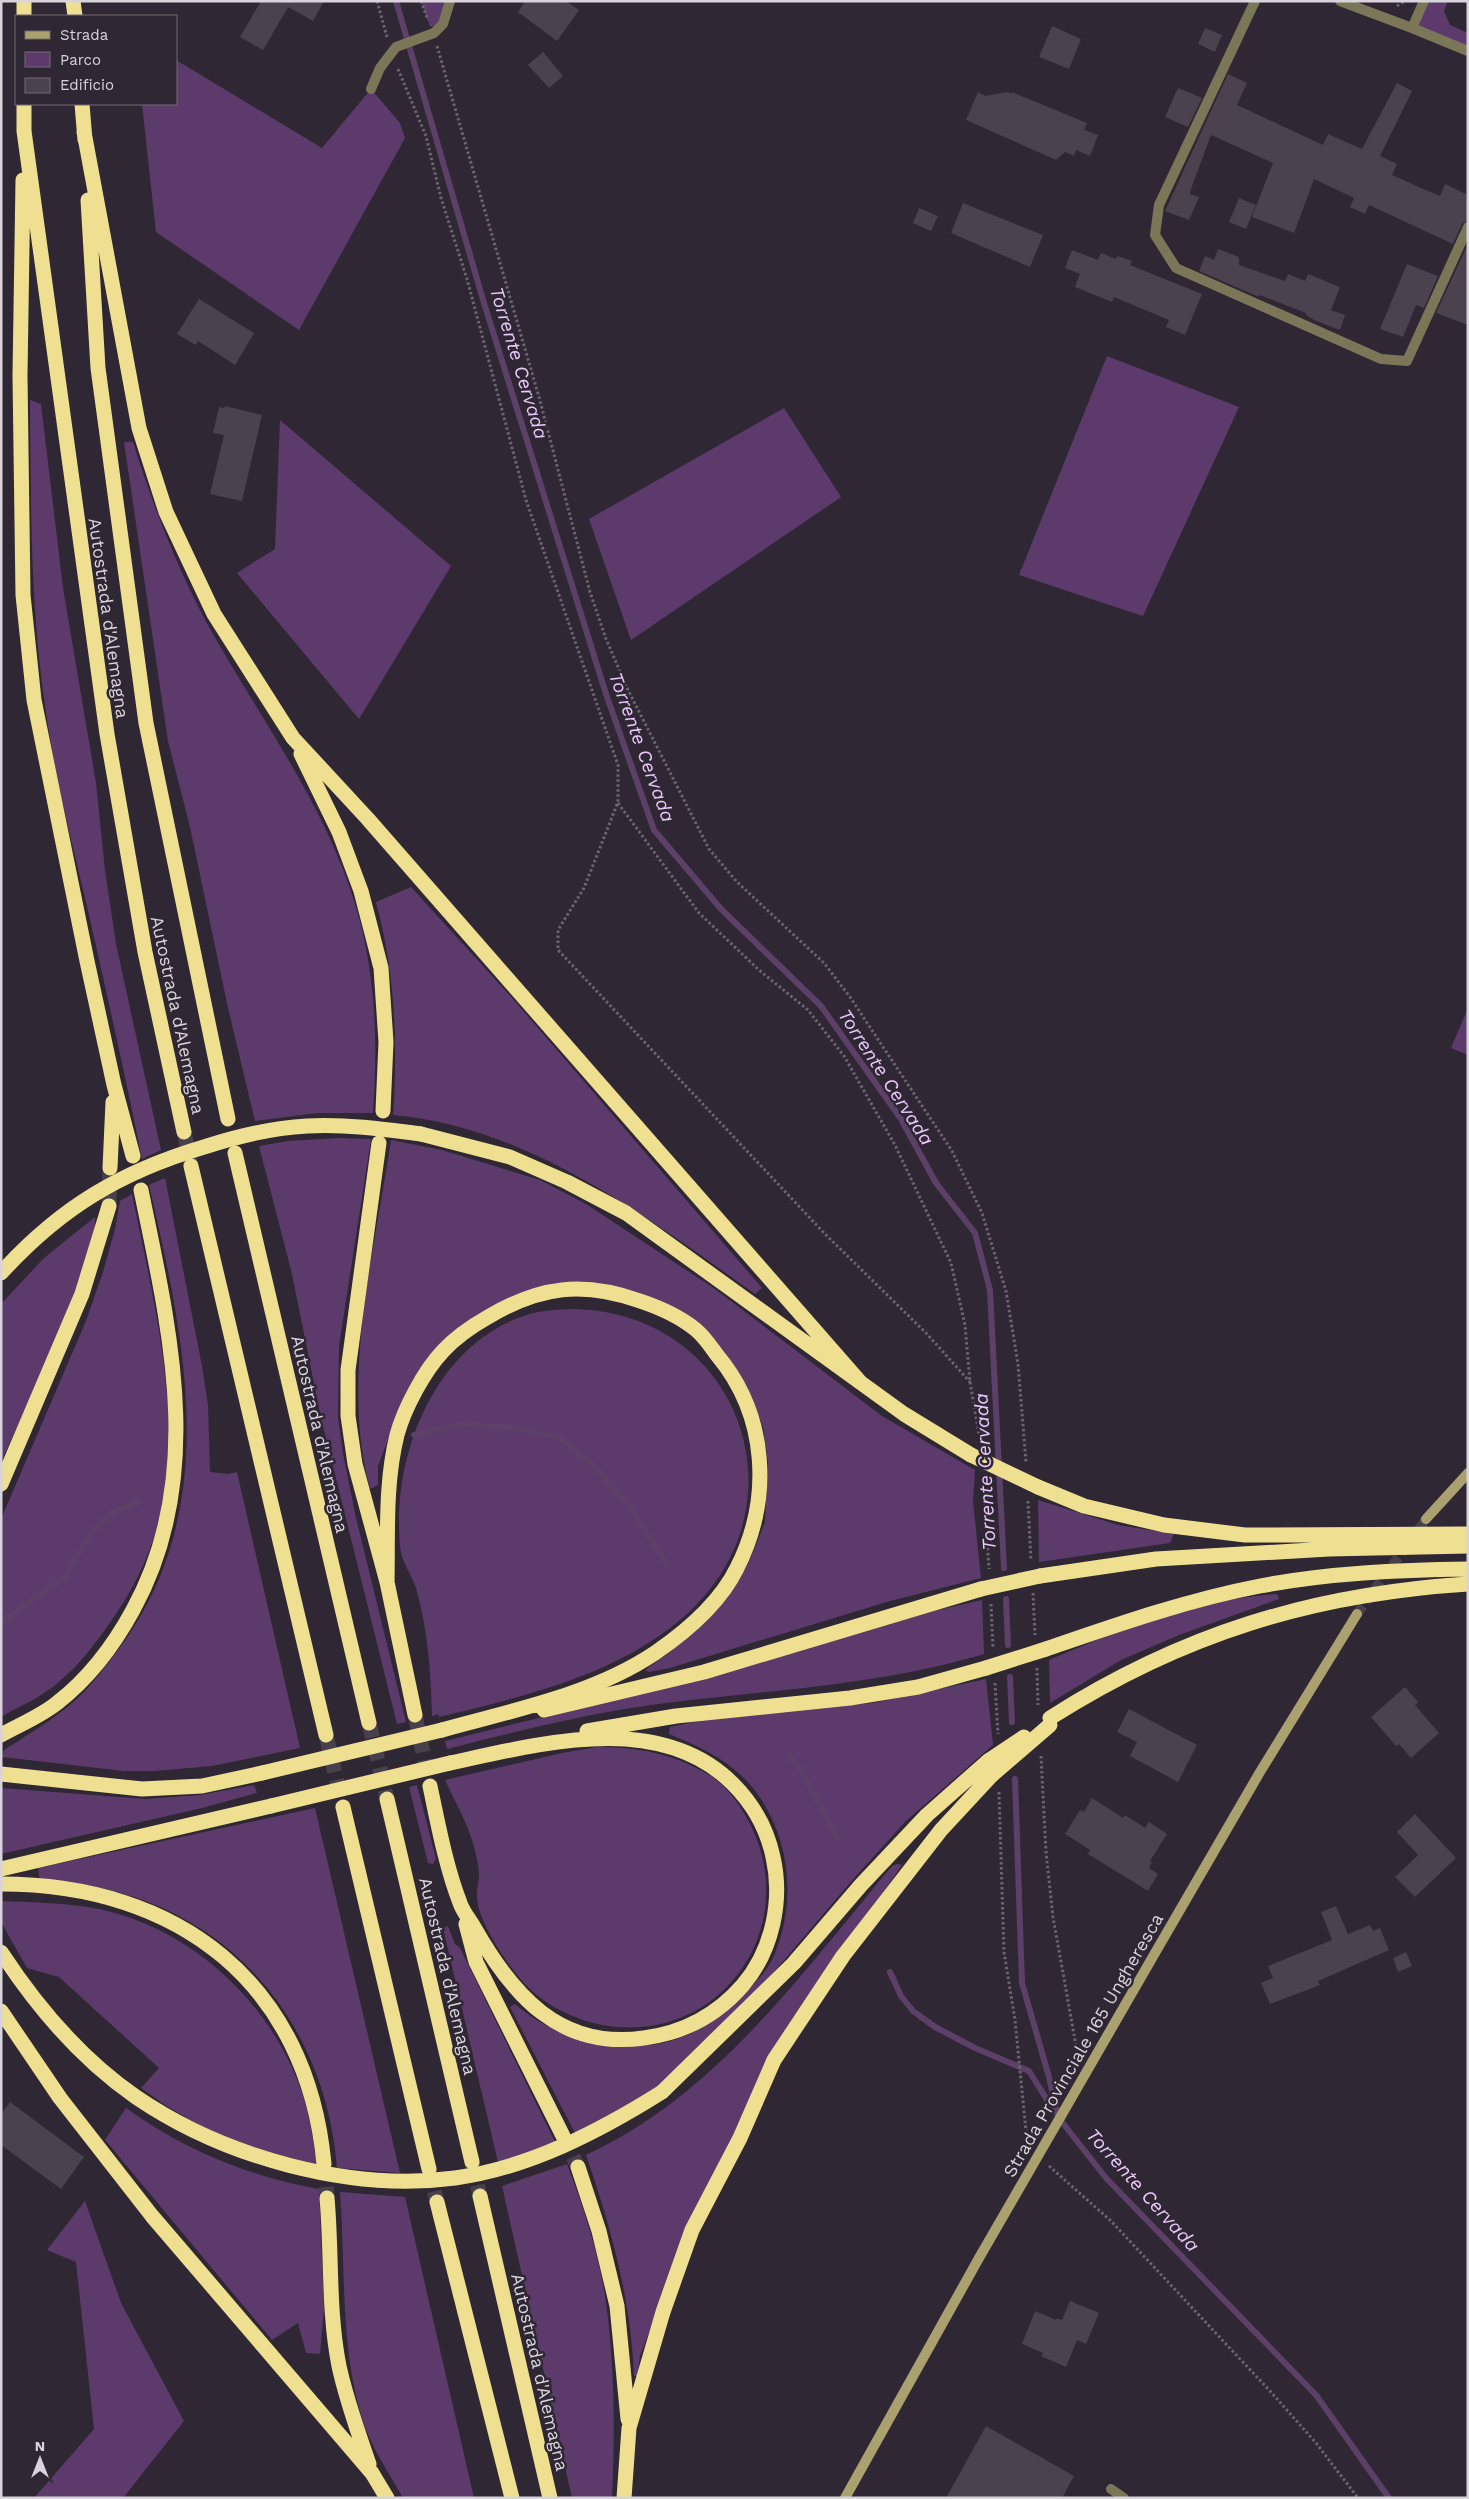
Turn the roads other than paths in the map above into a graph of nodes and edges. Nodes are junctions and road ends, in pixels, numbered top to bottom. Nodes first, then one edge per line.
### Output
1 (24, 1) edge
2 (73, 1) edge
3 (450, 1) edge
4 (1255, 1) edge
5 (1340, 1) edge
6 (1424, 1) edge
7 (24, 15) edge
8 (75, 15) edge
9 (1412, 28) junction
10 (1468, 51) edge
11 (371, 89) dead end
12 (24, 105) edge
13 (82, 105) edge
14 (24, 131) junction
15 (84, 132) junction
16 (1468, 226) edge
17 (293, 738) junction
18 (114, 1085) junction
19 (383, 1112) dead end
20 (228, 1120) dead end
21 (184, 1132) tunnel mouth
22 (379, 1144) dead end
23 (234, 1153) dead end
24 (133, 1156) dead end
25 (191, 1166) tunnel mouth
26 (110, 1168) tunnel mouth
27 (141, 1190) dead end
28 (109, 1206) tunnel mouth
29 (1, 1273) edge
30 (860, 1382) junction
31 (1468, 1473) edge
32 (1, 1484) edge
33 (1426, 1519) tunnel mouth
34 (1468, 1534) edge
35 (1468, 1546) edge
36 (1468, 1568) edge
37 (387, 1582) junction
38 (1468, 1584) edge
39 (1357, 1614) tunnel mouth
40 (415, 1715) tunnel mouth
41 (369, 1723) tunnel mouth
42 (442, 1730) junction
43 (1, 1735) edge
44 (326, 1735) tunnel mouth
45 (474, 1758) junction
46 (990, 1769) junction
47 (1, 1774) edge
48 (430, 1786) tunnel mouth
49 (387, 1799) tunnel mouth
50 (343, 1808) tunnel mouth
51 (1, 1869) edge
52 (1, 1884) edge
53 (460, 1904) junction
54 (1, 1952) edge
55 (1, 2011) edge
56 (563, 2136) tunnel mouth
57 (472, 2162) tunnel mouth
58 (324, 2164) tunnel mouth
59 (578, 2167) tunnel mouth
60 (429, 2169) tunnel mouth
61 (480, 2196) tunnel mouth
62 (327, 2198) tunnel mouth
63 (437, 2202) tunnel mouth
64 (629, 2428) junction
65 (372, 2473) junction
66 (1111, 2489) dead end
67 (387, 2498) edge
68 (512, 2498) edge
69 (550, 2498) edge
70 (624, 2498) edge
71 (845, 2498) edge
72 (1124, 2498) edge

1 - 7 highway
2 - 8 highway
3 - 11 street
4 - 16 street
5 - 9 street
6 - 9 street
9 - 10 street
12 - 14 highway, Autostrada d'Alemagna
13 - 15 highway, Autostrada d'Alemagna
14 - 18 highway
14 - 21 highway, Autostrada d'Alemagna
15 - 17 highway
15 - 20 highway, Autostrada d'Alemagna
17 - 19 highway
17 - 30 highway
18 - 24 highway
18 - 26 highway
22 - 37 highway
23 - 41 highway, Autostrada d'Alemagna
25 - 44 highway
27 - 43 highway
28 - 32 highway
29 - 30 highway, bridge
30 - 34 highway, bridge
31 - 33 main road
35 - 42 highway, bridge
36 - 45 highway, bridge
37 - 40 highway
37 - 42 highway
38 - 46 highway, bridge
39 - 71 main road, Strada Provinciale 165 Ungheresca
42 - 47 highway, bridge
45 - 51 highway, bridge
45 - 53 highway
46 - 54 highway, bridge
46 - 64 highway
48 - 53 highway
49 - 57 highway, Autostrada d'Alemagna
50 - 60 highway
52 - 58 highway
53 - 56 highway
55 - 65 highway
59 - 64 highway
61 - 69 highway, Autostrada d'Alemagna
62 - 65 highway
63 - 68 highway
64 - 70 highway
65 - 67 highway
66 - 72 street

